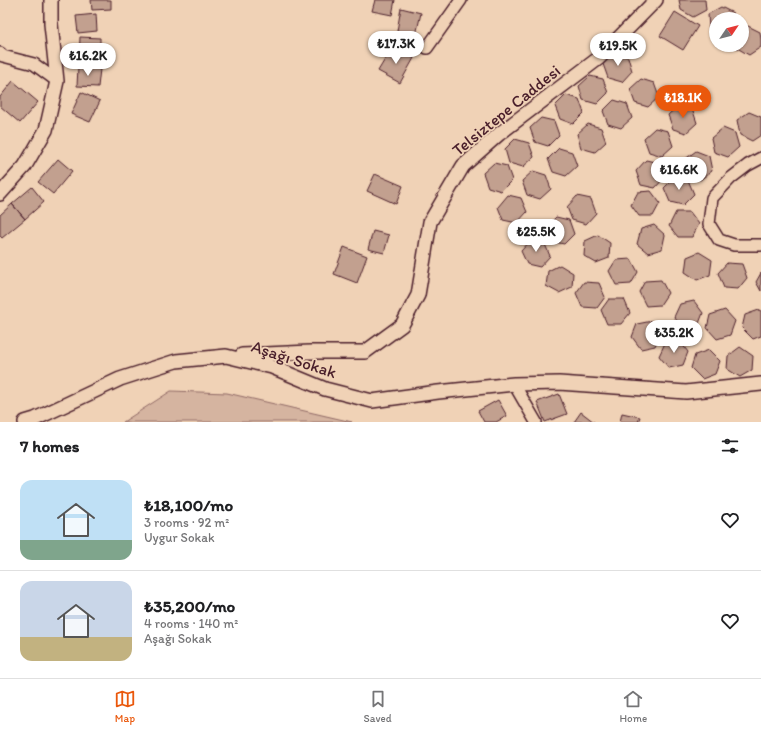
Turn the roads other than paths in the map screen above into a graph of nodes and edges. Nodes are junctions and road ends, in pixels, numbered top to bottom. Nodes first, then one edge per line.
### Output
1 (51, 0) edge
2 (461, 0) edge
3 (656, 0) edge
4 (427, 48) dead end
5 (0, 53) edge
6 (57, 81) junction
7 (761, 158) edge
8 (0, 194) edge
9 (761, 245) edge
10 (226, 356) junction
11 (514, 384) junction
12 (761, 384) edge
13 (25, 422) edge
14 (536, 422) edge

1 - 6 street
2 - 4 street
3 - 10 street, Telsiztepe Caddesi
5 - 6 street
6 - 8 street
7 - 9 street
10 - 11 street, Aşağı Sokak
10 - 13 street, Aşağı Sokak
11 - 12 street, Aşağı Sokak
11 - 14 street

